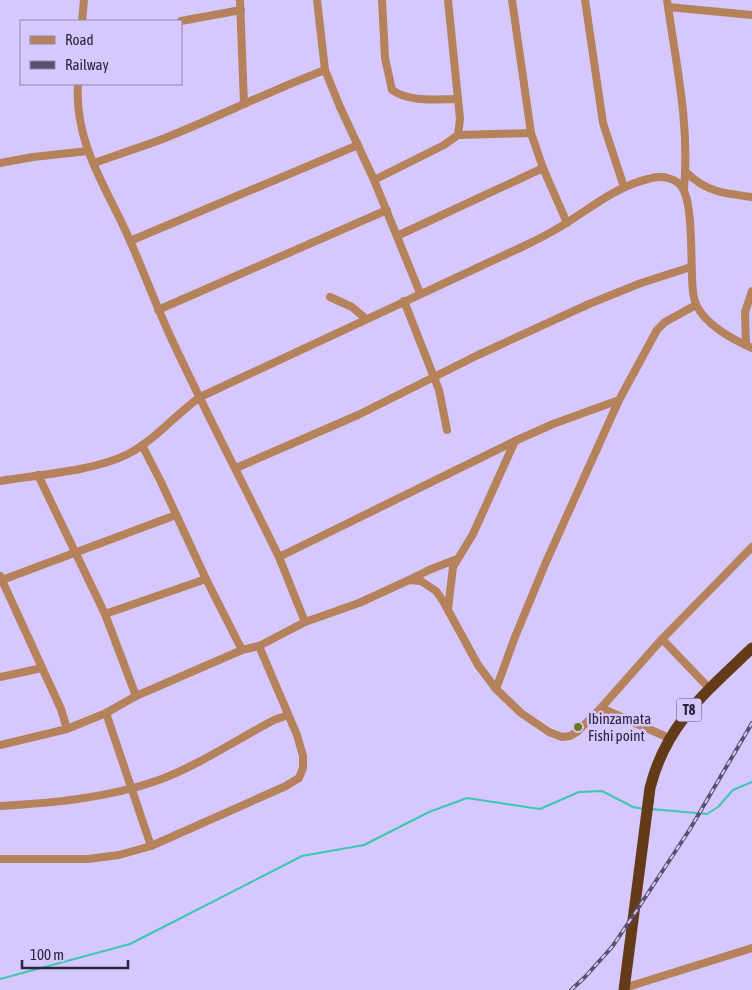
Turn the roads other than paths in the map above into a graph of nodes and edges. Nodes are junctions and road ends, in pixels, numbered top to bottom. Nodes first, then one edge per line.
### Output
1 (84, 0) edge
2 (240, 0) edge
3 (317, 0) edge
4 (382, 0) edge
5 (448, 0) edge
6 (512, 0) edge
7 (585, 0) edge
8 (668, 4) edge
9 (241, 10) junction
10 (752, 15) edge
11 (82, 20) edge
12 (182, 21) edge
13 (325, 70) junction
14 (78, 85) edge
15 (458, 99) junction
16 (244, 104) junction
17 (531, 133) junction
18 (458, 135) junction
19 (358, 145) junction
20 (88, 151) junction
21 (0, 163) edge
22 (94, 163) junction
23 (543, 168) junction
24 (686, 172) junction
25 (374, 180) junction
26 (624, 187) junction
27 (684, 189) junction
28 (752, 197) edge
29 (387, 210) junction
30 (567, 223) junction
31 (397, 236) junction
32 (130, 241) junction
33 (691, 267) junction
34 (752, 291) edge
35 (420, 294) junction
36 (330, 297) dead end
37 (404, 301) junction
38 (696, 305) junction
39 (158, 310) junction
40 (366, 319) junction
41 (749, 346) edge
42 (434, 376) junction
43 (200, 397) junction
44 (619, 400) junction
45 (448, 430) dead end
46 (515, 442) junction
47 (142, 445) junction
48 (236, 468) junction
49 (38, 475) junction
50 (0, 481) edge
51 (176, 515) junction
52 (752, 547) edge
53 (76, 552) junction
54 (279, 557) junction
55 (457, 559) junction
56 (1, 578) edge
57 (206, 579) junction
58 (409, 580) junction
59 (448, 609) junction
60 (105, 614) junction
61 (305, 622) junction
62 (662, 639) junction
63 (258, 646) junction
64 (752, 648) edge
65 (242, 650) junction
66 (42, 668) junction
67 (0, 677) edge
68 (710, 688) junction
69 (496, 690) junction
70 (136, 696) junction
71 (601, 708) junction
72 (106, 713) junction
73 (288, 715) junction
74 (67, 728) junction
75 (669, 738) junction
76 (0, 745) edge
77 (131, 788) junction
78 (0, 806) edge
79 (151, 846) junction
80 (0, 859) edge
81 (752, 948) edge
82 (624, 989) edge

1 - 11 street
2 - 9 street
3 - 13 street
4 - 15 street
5 - 15 street
6 - 17 street
7 - 26 street
8 - 10 street
8 - 24 street
9 - 12 street
9 - 16 street
13 - 16 street
13 - 19 street
14 - 20 street
15 - 18 street
16 - 22 street
17 - 18 street
17 - 23 street
18 - 25 street
19 - 25 street
19 - 32 street
20 - 21 street
20 - 22 street
22 - 32 street
23 - 30 street
23 - 31 street
24 - 27 street
24 - 28 street
25 - 29 street
26 - 27 street
26 - 30 street
27 - 33 street
29 - 31 street
29 - 39 street
30 - 35 street
31 - 35 street
32 - 39 street
33 - 38 street
33 - 42 street
34 - 41 street
35 - 37 street
36 - 40 street
37 - 40 street
37 - 42 street
38 - 41 street
38 - 44 street
39 - 43 street
40 - 43 street
42 - 45 street
42 - 48 street
43 - 47 street
43 - 48 street
44 - 46 street
44 - 69 street
46 - 54 street
46 - 55 street
47 - 49 street
47 - 51 street
48 - 54 street
49 - 50 street
49 - 53 street
51 - 53 street
51 - 57 street
52 - 62 street
53 - 56 street
53 - 60 street
54 - 61 street
55 - 58 street
55 - 59 street
56 - 66 street
57 - 60 street
57 - 65 street
58 - 59 street
58 - 61 street
59 - 69 street
60 - 70 street
61 - 63 street
62 - 68 street
62 - 71 street
63 - 65 street
63 - 73 street
64 - 68 highway, T8
65 - 70 street
66 - 67 street
66 - 74 street
68 - 75 highway, T8
69 - 71 street
70 - 72 street
71 - 75 street
72 - 74 street
72 - 77 street
73 - 77 street
73 - 79 street
74 - 76 street
75 - 82 highway, T8
77 - 78 street
77 - 79 street
79 - 80 street
81 - 82 street

